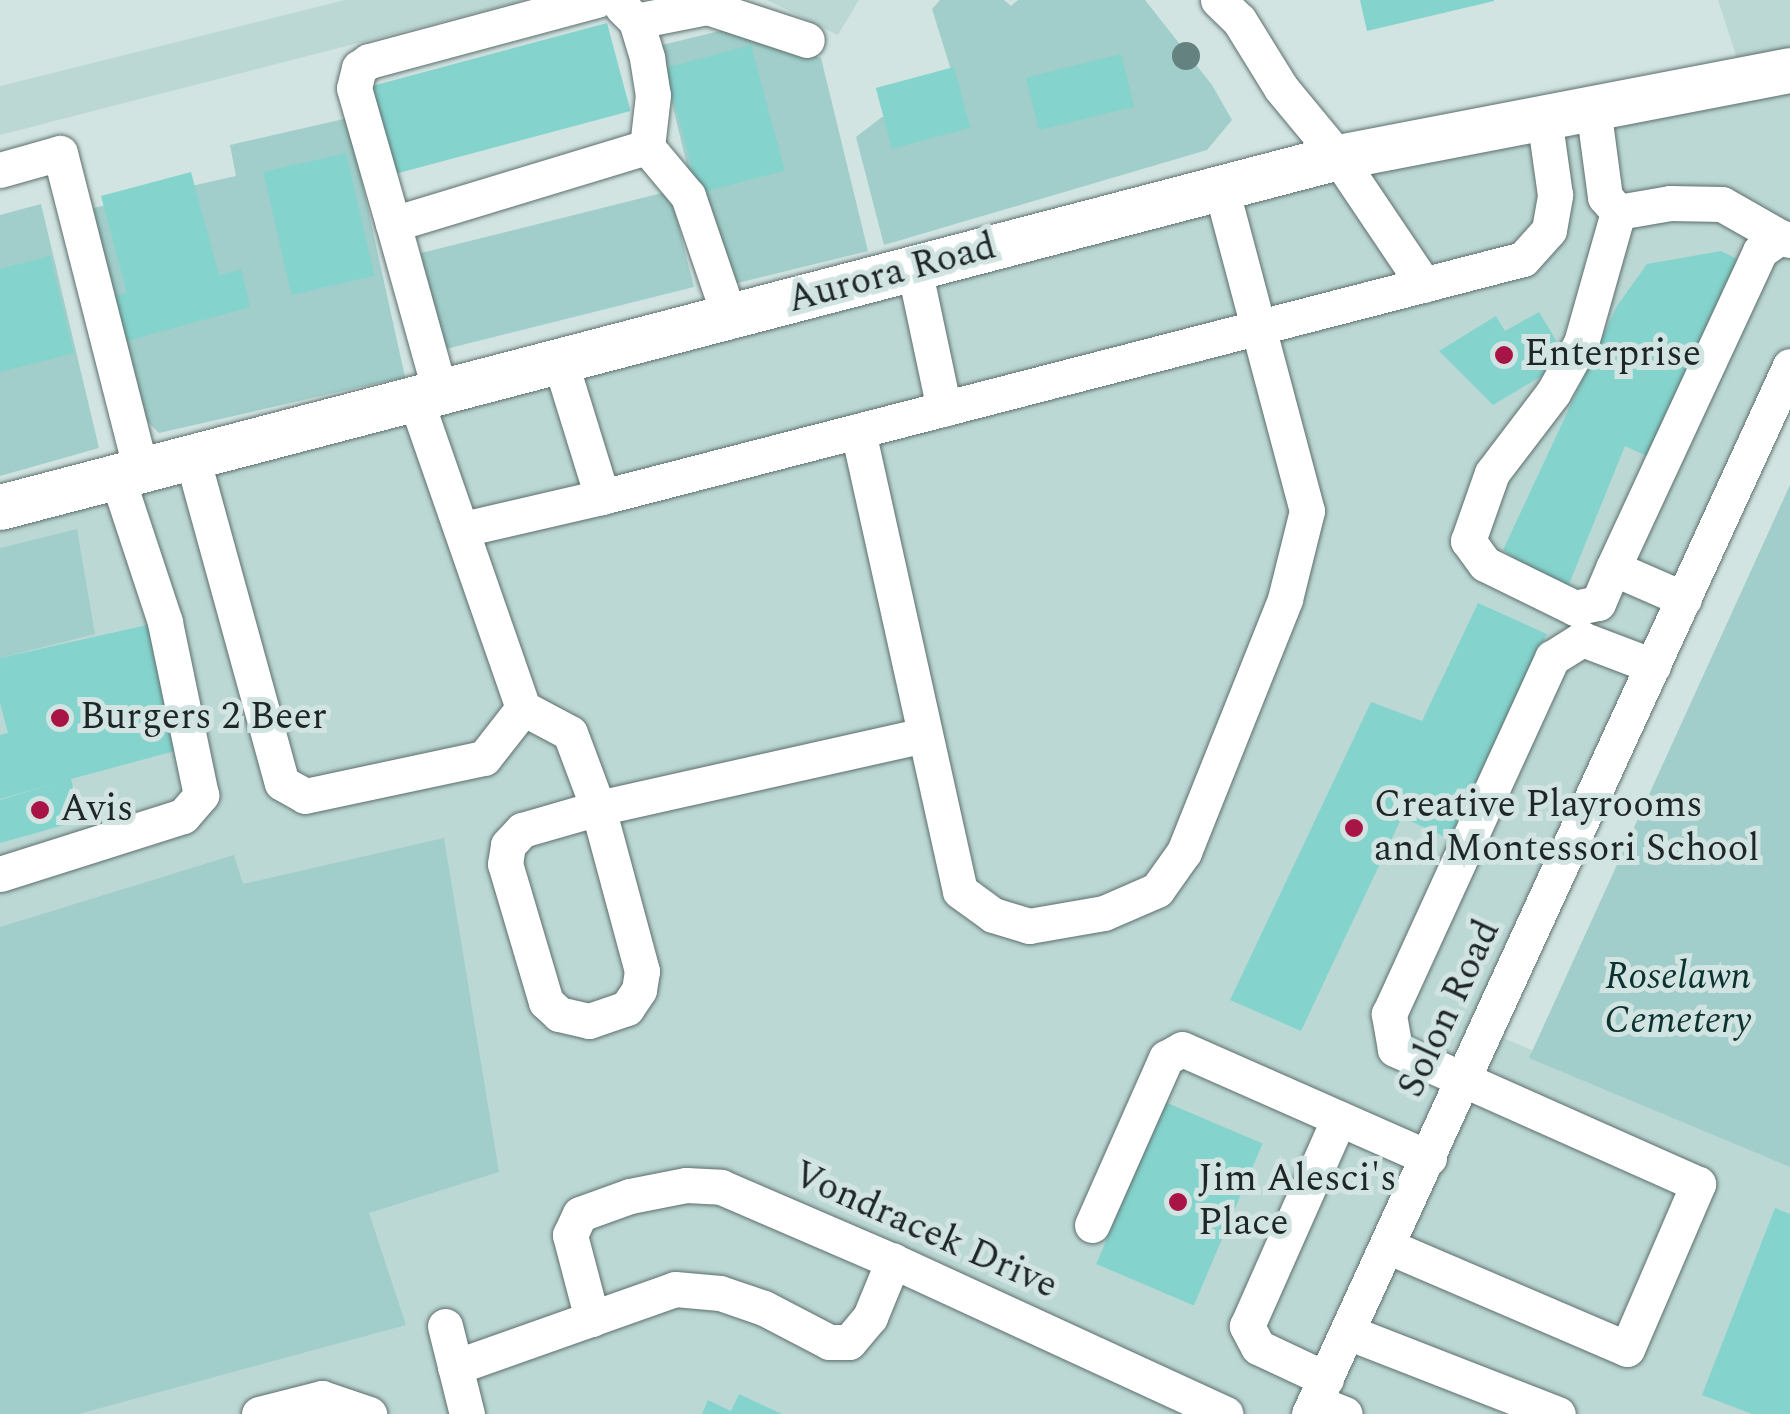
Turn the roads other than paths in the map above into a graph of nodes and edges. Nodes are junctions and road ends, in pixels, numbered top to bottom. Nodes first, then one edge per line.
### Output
1 (600, 0) edge
2 (1239, 7) edge
3 (636, 21) junction
4 (808, 40) dead end
5 (1790, 70) edge
6 (1593, 107) junction
7 (1544, 116) junction
8 (646, 147) junction
9 (1338, 157) junction
10 (0, 170) edge
11 (1221, 187) junction
12 (1618, 212) junction
13 (394, 224) junction
14 (1785, 238) edge
15 (914, 268) junction
16 (1424, 285) junction
17 (729, 316) junction
18 (1260, 327) junction
19 (560, 360) junction
20 (1790, 366) edge
21 (427, 395) junction
22 (944, 409) junction
23 (858, 431) junction
24 (192, 457) junction
25 (129, 473) junction
26 (602, 498) junction
27 (0, 507) edge
28 (463, 529) junction
29 (1613, 568) junction
30 (1684, 599) junction
31 (1654, 666) junction
32 (522, 708) junction
33 (925, 735) junction
34 (598, 808) junction
35 (0, 874) edge
36 (1464, 1083) junction
37 (1338, 1118) junction
38 (1429, 1158) junction
39 (1092, 1225) dead end
40 (1386, 1246) junction
41 (893, 1261) junction
42 (592, 1319) junction
43 (445, 1326) dead end
44 (1350, 1333) junction
45 (455, 1367) junction
46 (1324, 1402) edge
47 (1492, 1402) edge
48 (260, 1414) edge
49 (369, 1414) edge
50 (467, 1414) edge
51 (1226, 1414) edge
52 (1558, 1414) edge

1 - 3 street
1 - 13 street
2 - 9 street
3 - 4 street
3 - 8 street
5 - 6 main road, Aurora Road
6 - 7 main road, Aurora Road
6 - 12 street
7 - 9 main road, Aurora Road
7 - 16 street
8 - 13 street
8 - 17 street
9 - 11 main road, Aurora Road
9 - 16 street
10 - 25 street
11 - 15 main road, Aurora Road
11 - 18 street
12 - 14 street
12 - 29 street
13 - 21 street
14 - 29 street
15 - 17 main road, Aurora Road
15 - 22 street
16 - 18 street
17 - 19 main road, Aurora Road
18 - 22 street
18 - 33 street
19 - 21 main road, Aurora Road
19 - 26 street
20 - 30 street, Solon Road
21 - 24 main road, Aurora Road
21 - 28 street
22 - 23 street
23 - 26 street
23 - 33 street
24 - 25 main road, Aurora Road
24 - 32 street
25 - 27 main road, Aurora Road
25 - 35 street
26 - 28 street
28 - 32 street
29 - 30 street
30 - 31 street, Solon Road
31 - 36 street, Solon Road
31 - 36 street
32 - 34 street
33 - 34 street
34 - 34 street
36 - 38 street, Solon Road
36 - 40 street
37 - 38 street
37 - 39 street
37 - 46 street
38 - 40 street, Solon Road
40 - 44 street, Solon Road
41 - 42 street
41 - 42 street, Vondracek Drive
41 - 51 street, Vondracek Drive
42 - 45 street
43 - 45 street
44 - 46 street, Solon Road
44 - 47 street
45 - 50 street
47 - 52 street
48 - 49 street

